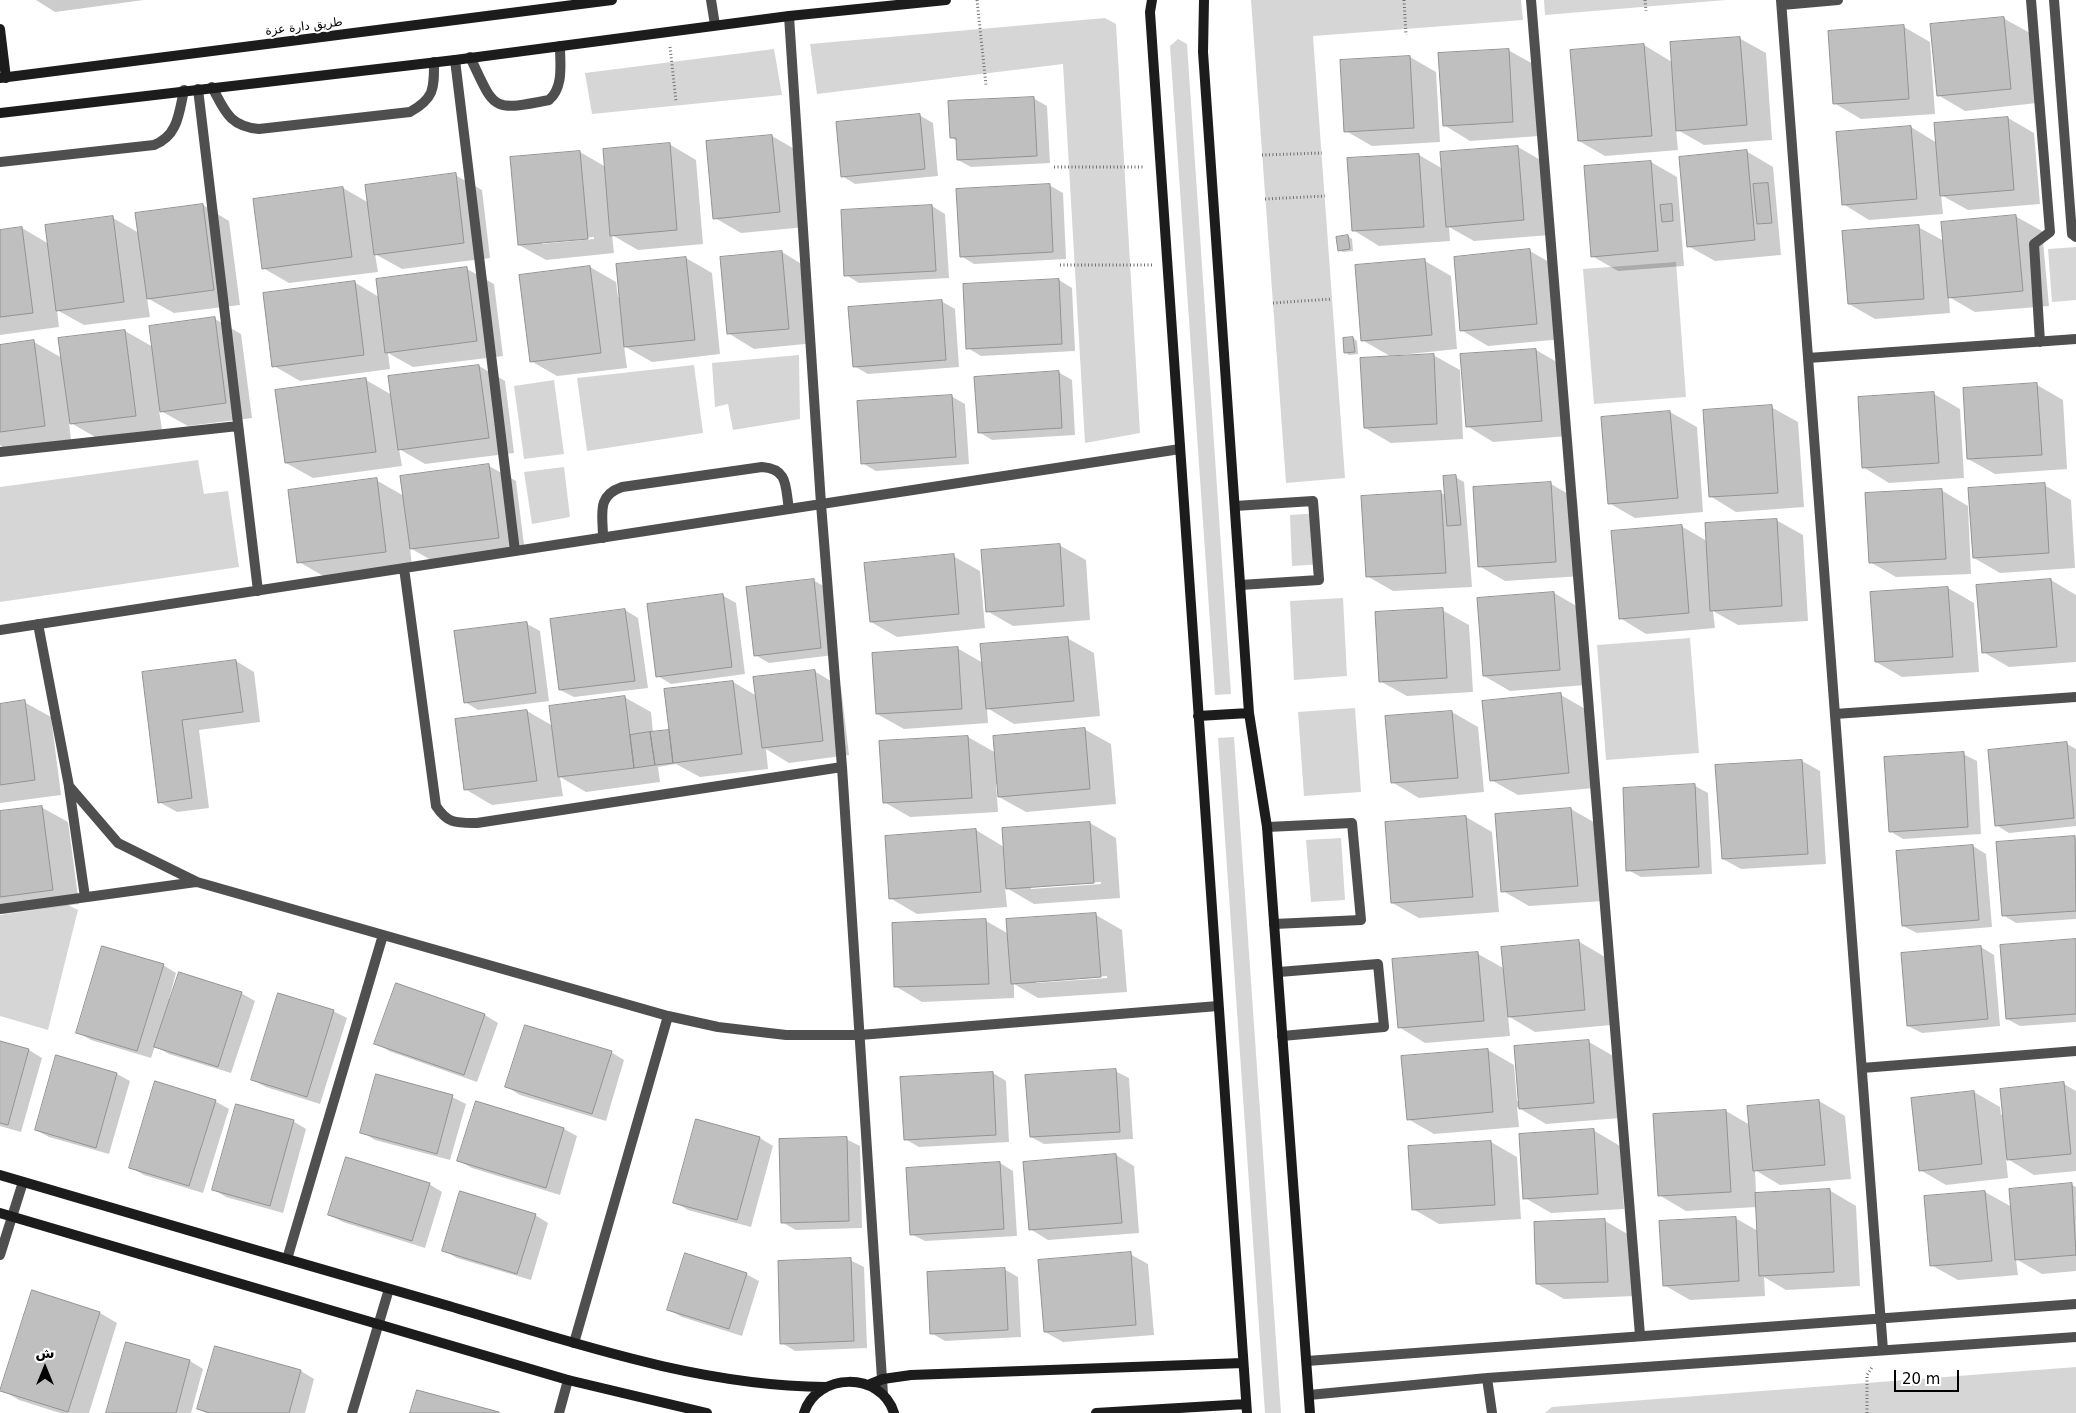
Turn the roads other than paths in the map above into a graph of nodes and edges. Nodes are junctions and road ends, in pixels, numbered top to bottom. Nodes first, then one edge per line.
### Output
1 (612, 0) edge
2 (711, 0) edge
3 (946, 0) edge
4 (1152, 0) edge
5 (1204, 0) edge
6 (1531, 0) edge
7 (1838, 0) edge
8 (2031, 0) edge
9 (2054, 0) edge
10 (1782, 2) edge
11 (789, 16) junction
12 (715, 26) junction
13 (0, 29) edge
14 (560, 46) junction
15 (470, 57) junction
16 (455, 60) junction
17 (434, 62) junction
18 (3, 78) edge
19 (212, 87) junction
20 (198, 88) junction
21 (184, 90) junction
22 (0, 113) edge
23 (0, 162) edge
24 (2076, 237) edge
25 (2076, 339) edge
26 (2040, 342) junction
27 (1808, 358) junction
28 (238, 426) junction
29 (1180, 449) junction
30 (0, 452) edge
31 (821, 504) junction
32 (1235, 506) junction
33 (790, 509) junction
34 (603, 538) junction
35 (515, 551) junction
36 (404, 568) junction
37 (1240, 585) junction
38 (258, 590) junction
39 (38, 624) junction
40 (0, 630) edge
41 (2076, 697) edge
42 (1249, 713) junction
43 (1835, 714) junction
44 (1198, 716) junction
45 (842, 767) junction
46 (69, 786) junction
47 (1267, 827) junction
48 (197, 882) junction
49 (86, 897) junction
50 (0, 909) edge
51 (1274, 924) junction
52 (383, 935) junction
53 (1279, 972) junction
54 (1218, 1006) junction
55 (668, 1016) junction
56 (860, 1035) junction
57 (1282, 1036) junction
58 (2076, 1051) edge
59 (1862, 1068) junction
60 (0, 1175) edge
61 (23, 1182) junction
62 (0, 1213) edge
63 (12, 1217) junction
64 (0, 1255) edge
65 (287, 1259) junction
66 (389, 1289) junction
67 (2076, 1304) edge
68 (1880, 1318) junction
69 (378, 1325) junction
70 (1640, 1335) junction
71 (2076, 1337) edge
72 (574, 1343) junction
73 (1883, 1350) junction
74 (1307, 1361) junction
75 (1243, 1363) junction
76 (1487, 1378) junction
77 (883, 1379) junction
78 (568, 1380) junction
79 (868, 1385) junction
80 (826, 1387) junction
81 (882, 1394) junction
82 (1309, 1395) junction
83 (1246, 1409) edge
84 (352, 1413) edge
85 (559, 1413) edge
86 (707, 1413) edge
87 (804, 1413) edge
88 (894, 1413) edge
89 (1096, 1413) edge
90 (1310, 1413) edge
91 (1492, 1413) edge

1 - 18 main road, طريق دارة عزة
2 - 12 street
3 - 11 main road
4 - 29 main road
5 - 32 main road
6 - 70 street
7 - 10 street
8 - 26 street
9 - 24 street
10 - 27 street
11 - 12 main road
11 - 31 street
12 - 14 main road
13 - 18 main road
14 - 15 main road
14 - 15 street
15 - 16 main road
16 - 17 main road
16 - 35 street
17 - 19 main road
17 - 19 street
19 - 20 main road
20 - 21 main road
20 - 28 street
21 - 22 main road
21 - 23 street
25 - 26 street
26 - 27 street
27 - 43 street
28 - 30 street
28 - 38 street
29 - 31 street
29 - 44 main road
31 - 33 street
31 - 45 street
32 - 37 main road
32 - 37 street
33 - 34 street
33 - 34 street
34 - 35 street
35 - 36 street
36 - 38 street
36 - 45 street
37 - 42 main road
38 - 39 street
39 - 40 street
39 - 46 street
41 - 43 street
42 - 44 main road
42 - 47 main road
43 - 59 street
44 - 54 main road
45 - 56 street
46 - 48 street
46 - 49 street
47 - 51 main road
47 - 51 street
48 - 49 street
48 - 52 street
49 - 50 street
51 - 53 main road
52 - 55 street
52 - 65 street
53 - 57 main road
53 - 57 street
54 - 56 street
54 - 75 main road
55 - 56 street
55 - 72 street
56 - 77 street
57 - 74 main road
58 - 59 street
59 - 68 street
60 - 61 main road
61 - 63 street
61 - 65 main road
62 - 63 main road
63 - 64 street
63 - 69 main road
65 - 66 main road
66 - 69 street
66 - 72 main road
67 - 68 street
68 - 70 street
68 - 73 street
69 - 78 main road
69 - 84 street
70 - 74 street
71 - 73 street
72 - 80 main road
73 - 76 street
74 - 82 main road
75 - 77 main road
75 - 83 main road
76 - 82 street
76 - 91 street
77 - 79 main road
77 - 81 street
78 - 85 street
78 - 86 main road
79 - 80 main road
79 - 81 main road
80 - 87 main road
81 - 88 main road
82 - 90 main road
83 - 89 main road

